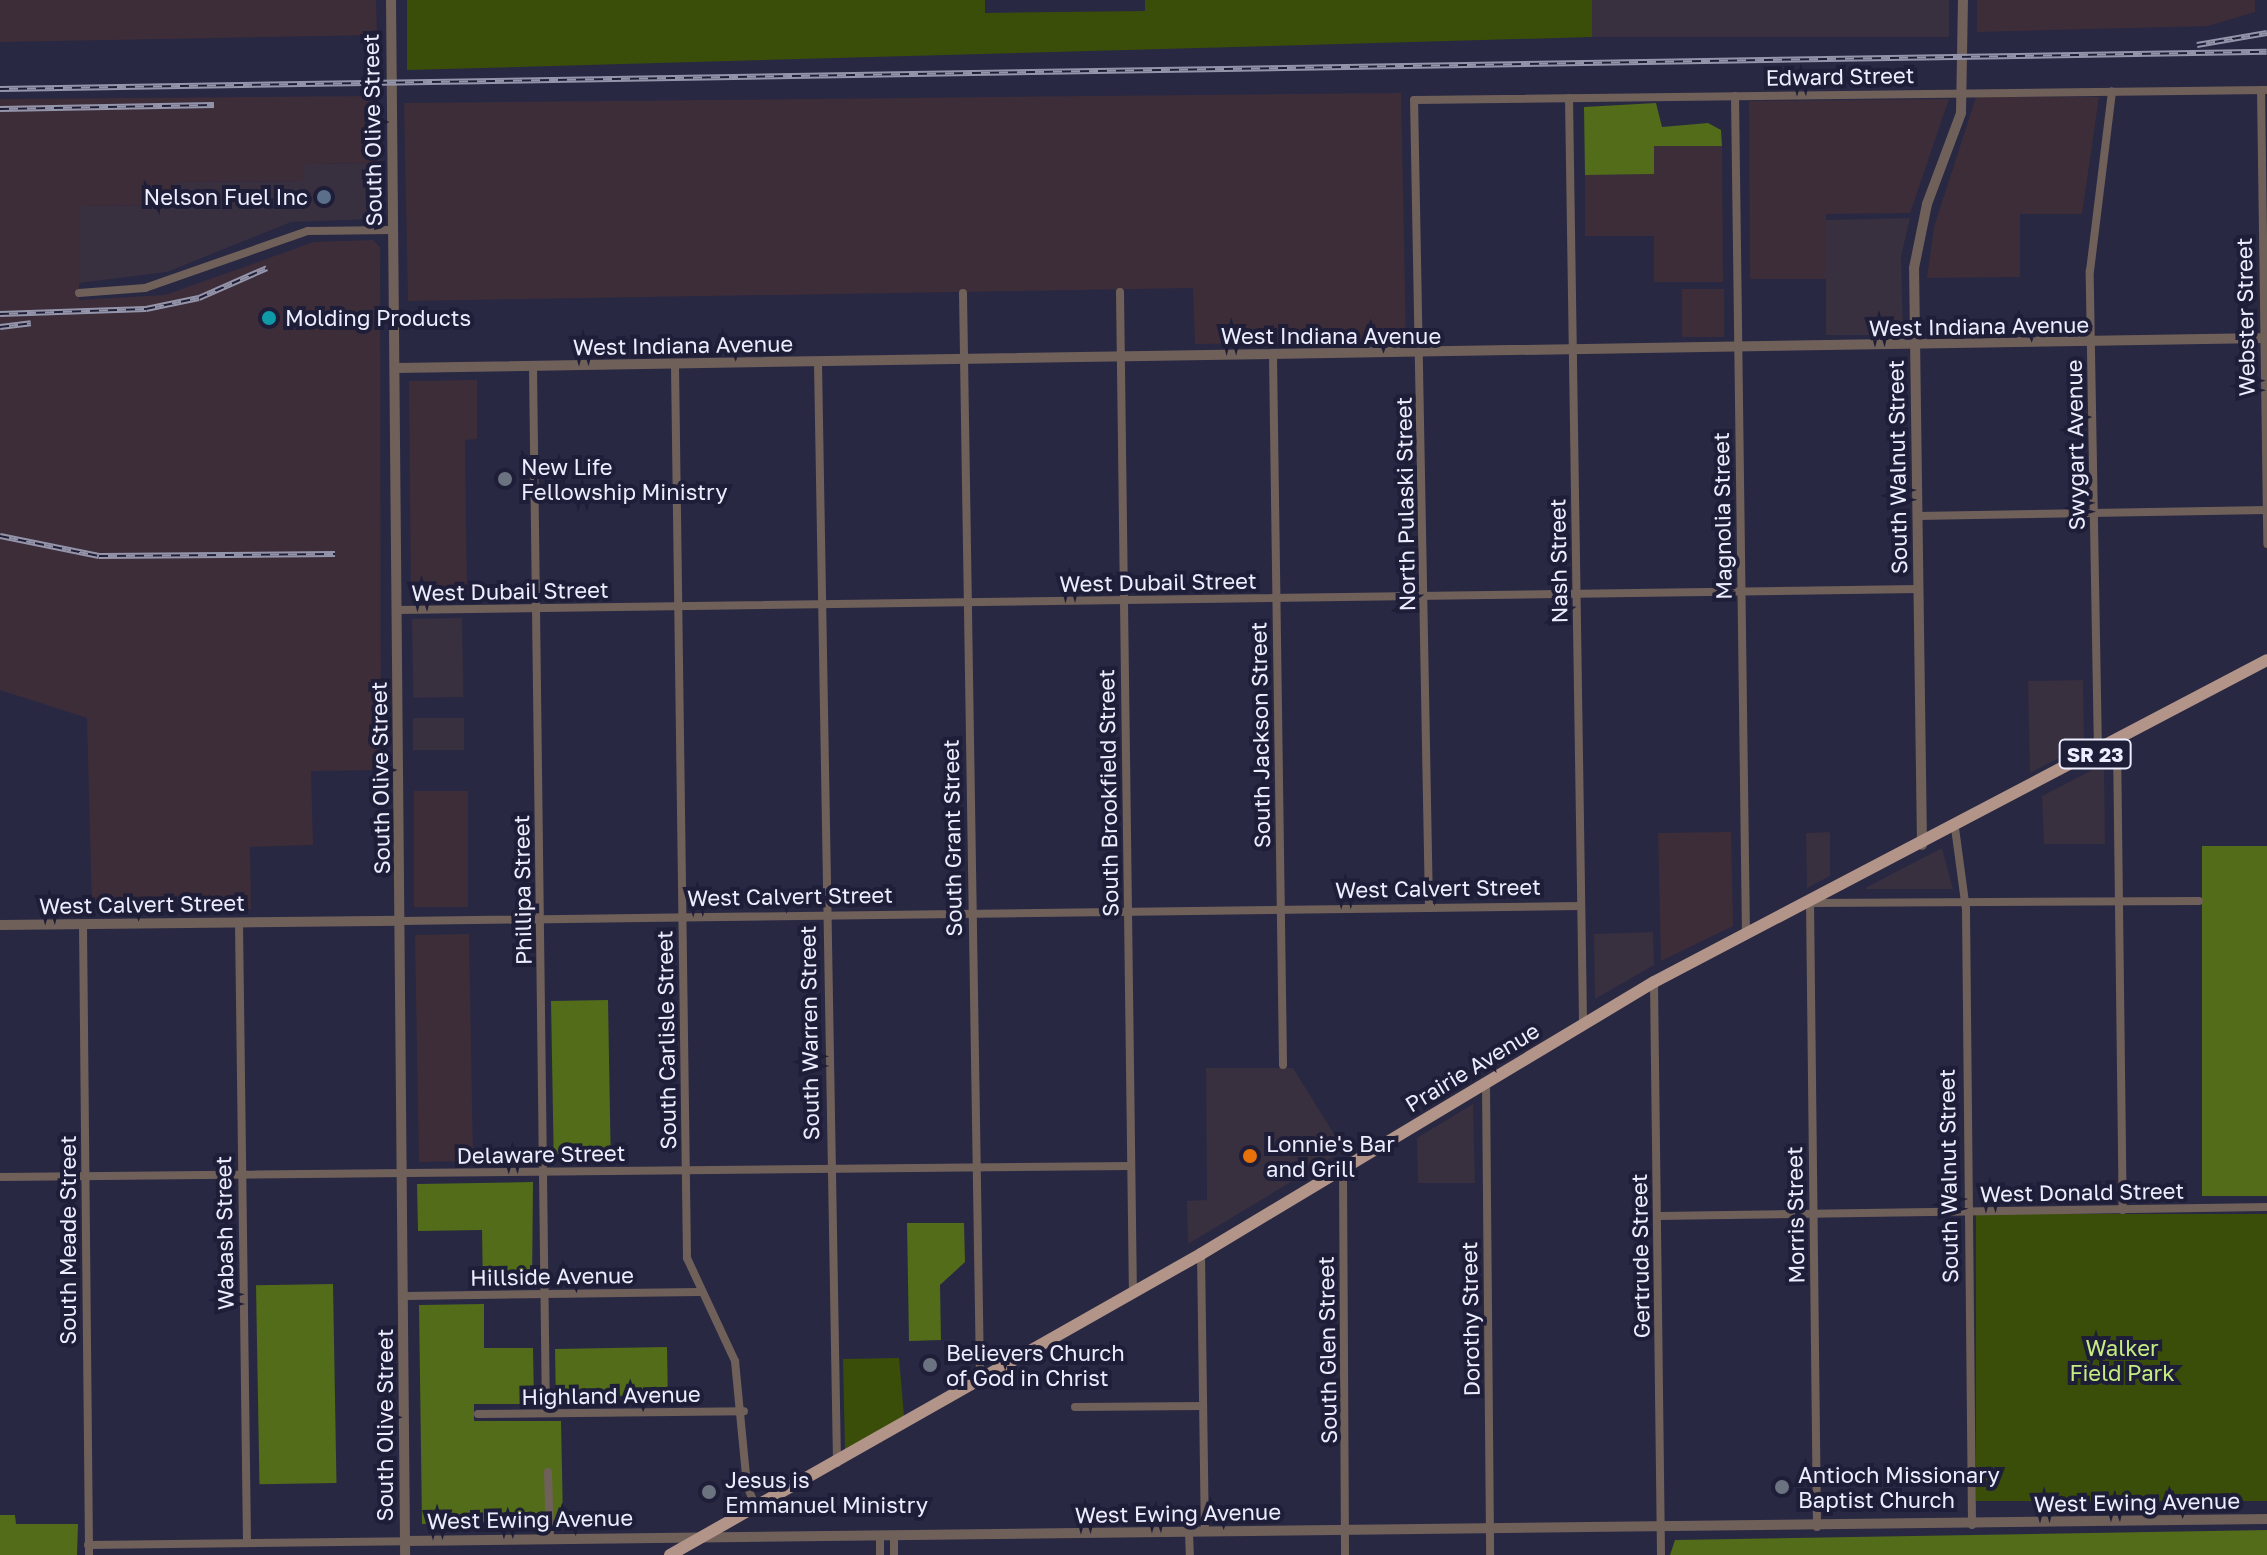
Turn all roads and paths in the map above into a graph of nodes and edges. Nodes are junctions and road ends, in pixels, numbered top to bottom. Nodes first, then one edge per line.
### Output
1 (391, 0) edge
2 (1963, 0) edge
3 (2264, 90) edge
4 (2112, 91) junction
5 (1962, 92) junction
6 (1735, 96) junction
7 (1569, 98) junction
8 (1414, 100) joint
9 (394, 230) junction
10 (1120, 292) dead end
11 (79, 293) dead end
12 (963, 293) dead end
13 (2265, 338) edge
14 (2092, 344) junction
15 (1915, 348) junction
16 (1738, 351) junction
17 (1573, 353) junction
18 (1420, 355) junction
19 (1273, 356) junction
20 (1120, 358) junction
21 (963, 362) junction
22 (818, 363) junction
23 (675, 365) junction
24 (533, 367) junction
25 (396, 368) junction
26 (2267, 510) edge
27 (2094, 513) junction
28 (1917, 516) junction
29 (2267, 544) edge
30 (1918, 589) junction
31 (1741, 592) junction
32 (1577, 594) junction
33 (1424, 596) junction
34 (1276, 598) junction
35 (1123, 600) junction
36 (966, 602) junction
37 (821, 604) junction
38 (678, 606) junction
39 (536, 608) junction
40 (398, 610) junction
41 (2267, 660) edge
42 (2117, 742) junction
43 (2098, 753) junction
44 (1955, 828) junction
45 (1922, 845) junction
46 (2199, 901) dead end
47 (1810, 903) junction
48 (1965, 903) junction
49 (2120, 903) junction
50 (1581, 906) junction
51 (1429, 908) junction
52 (1281, 910) junction
53 (1128, 912) junction
54 (971, 913) junction
55 (826, 915) junction
56 (683, 917) junction
57 (540, 919) junction
58 (401, 921) junction
59 (239, 923) junction
60 (0, 925) edge
61 (83, 925) junction
62 (1746, 935) junction
63 (1654, 982) junction
64 (1583, 1023) junction
65 (1283, 1065) dead end
66 (1486, 1082) junction
67 (974, 1165) junction
68 (1131, 1166) junction
69 (1343, 1169) junction
70 (686, 1170) junction
71 (829, 1170) junction
72 (543, 1173) junction
73 (404, 1174) junction
74 (242, 1176) junction
75 (0, 1177) edge
76 (86, 1177) junction
77 (2267, 1207) edge
78 (2123, 1210) junction
79 (1968, 1212) junction
80 (1813, 1215) junction
81 (1658, 1216) junction
82 (1201, 1254) junction
83 (699, 1292) junction
84 (1133, 1293) junction
85 (545, 1295) junction
86 (406, 1296) junction
87 (980, 1382) junction
88 (1203, 1406) junction
89 (1075, 1407) dead end
90 (744, 1411) junction
91 (546, 1413) junction
92 (478, 1414) dead end
93 (837, 1463) junction
94 (548, 1472) dead end
95 (756, 1507) junction
96 (2267, 1519) edge
97 (1972, 1525) junction
98 (1817, 1527) junction
99 (1661, 1529) junction
100 (1490, 1530) junction
101 (1346, 1531) junction
102 (1189, 1532) junction
103 (1205, 1532) junction
104 (880, 1536) junction
105 (894, 1536) junction
106 (701, 1537) junction
107 (550, 1539) junction
108 (405, 1541) junction
109 (247, 1543) junction
110 (88, 1545) junction
111 (89, 1555) edge
112 (405, 1555) edge
113 (670, 1555) edge
114 (880, 1555) edge
115 (894, 1555) edge
116 (1190, 1555) edge
117 (1345, 1555) edge
118 (1490, 1555) edge
119 (1661, 1555) edge

1 - 9 street, South Olive Street
2 - 5 street, South Walnut Street
3 - 4 street, Edward Street
3 - 13 street, Webster Street
4 - 5 street, Edward Street
4 - 14 street, Swygart Avenue
5 - 6 street, Edward Street
5 - 15 street, South Walnut Street
6 - 7 street, Edward Street
6 - 16 street, Magnolia Street
7 - 8 street, Edward Street
7 - 17 street, Nash Street
8 - 18 street, North Pulaski Street
9 - 11 street
9 - 25 street, South Olive Street
10 - 20 street, South Brookfield Street
12 - 21 street, South Grant Street
13 - 14 street, West Indiana Avenue
13 - 26 street, Webster Street
14 - 15 street, West Indiana Avenue
14 - 27 street, Swygart Avenue
15 - 16 street, West Indiana Avenue
15 - 28 street, South Walnut Street
16 - 17 street, West Indiana Avenue
16 - 31 street, Magnolia Street
17 - 18 street, West Indiana Avenue
17 - 32 street, Nash Street
18 - 19 street, West Indiana Avenue
18 - 33 street, North Pulaski Street
19 - 20 street, West Indiana Avenue
19 - 34 street, South Jackson Street
20 - 21 street, West Indiana Avenue
20 - 35 street, South Brookfield Street
21 - 22 street, West Indiana Avenue
21 - 36 street, South Grant Street
22 - 23 street, West Indiana Avenue
22 - 37 street, South Warren Street
23 - 24 street, West Indiana Avenue
23 - 38 street, South Carlisle Street
24 - 25 street, West Indiana Avenue
24 - 39 street, Phillipa Street
25 - 40 street, South Olive Street
26 - 27 street
26 - 29 street, Webster Street
27 - 28 street
27 - 43 street, Swygart Avenue
28 - 30 street, South Walnut Street
30 - 31 street, West Dubail Street
30 - 45 street, South Walnut Street
31 - 32 street, West Dubail Street
31 - 62 street, Magnolia Street
32 - 33 street, West Dubail Street
32 - 50 street, Nash Street
33 - 34 street, West Dubail Street
33 - 51 street, North Pulaski Street
34 - 35 street, West Dubail Street
34 - 52 street, South Jackson Street
35 - 36 street, West Dubail Street
35 - 53 street, South Brookfield Street
36 - 37 street, West Dubail Street
36 - 54 street, South Grant Street
37 - 38 street, West Dubail Street
37 - 55 street, South Warren Street
38 - 39 street, West Dubail Street
38 - 56 street, South Carlisle Street
39 - 40 street, West Dubail Street
39 - 57 street, Phillipa Street
40 - 58 street, South Olive Street
41 - 42 main road, Prairie Avenue / SR 23
42 - 43 main road, Prairie Avenue / SR 23
42 - 49 street
43 - 44 main road, Prairie Avenue / SR 23
44 - 45 main road, Prairie Avenue / SR 23
44 - 48 street, South Walnut Street
45 - 47 main road, Prairie Avenue / SR 23
46 - 49 street
47 - 48 street
47 - 62 main road, Prairie Avenue / SR 23
47 - 80 street, Morris Street
48 - 49 street
48 - 79 street, South Walnut Street
49 - 78 street
50 - 51 street, West Calvert Street
50 - 64 street, Nash Street
51 - 52 street, West Calvert Street
52 - 53 street, West Calvert Street
52 - 65 street, South Jackson Street
53 - 54 street, West Calvert Street
53 - 68 street, South Brookfield Street
54 - 55 street, West Calvert Street
54 - 67 street, South Grant Street
55 - 56 street, West Calvert Street
55 - 71 street, South Warren Street
56 - 57 street, West Calvert Street
56 - 70 street, South Carlisle Street
57 - 58 street, West Calvert Street
57 - 72 street, Phillipa Street
58 - 59 street, West Calvert Street
58 - 73 street, South Olive Street
59 - 61 street, West Calvert Street
59 - 74 street, Wabash Street
60 - 61 street, West Calvert Street
61 - 76 street, South Meade Street
62 - 63 main road, Prairie Avenue / SR 23
63 - 64 main road, Prairie Avenue / SR 23
63 - 81 street, Gertrude Street
64 - 66 main road, Prairie Avenue / SR 23
66 - 69 main road, Prairie Avenue / SR 23
66 - 100 street, Dorothy Street
67 - 68 street, Delaware Street
67 - 71 street, Delaware Street
67 - 87 street, South Grant Street
68 - 84 street, South Brookfield Street
69 - 82 main road, Prairie Avenue / SR 23
69 - 101 street, South Glen Street
70 - 71 street, Delaware Street
70 - 72 street, Delaware Street
70 - 83 street, South Carlisle Street
71 - 93 street, South Warren Street
72 - 73 street, Delaware Street
72 - 85 street, Phillipa Street
73 - 74 street, Delaware Street
73 - 86 street, South Olive Street
74 - 76 street, Delaware Street
74 - 109 street, Wabash Street
75 - 76 street, Delaware Street
76 - 110 street, South Meade Street
77 - 78 street, West Donald Street
78 - 79 street, West Donald Street
79 - 80 street, West Donald Street
79 - 97 street, South Walnut Street
80 - 81 street, West Donald Street
80 - 98 street, Morris Street
81 - 99 street, Gertrude Street
82 - 84 main road, Prairie Avenue / SR 23
82 - 88 street
83 - 85 street, Hillside Avenue
83 - 90 street, South Carlisle Street
84 - 87 main road, Prairie Avenue / SR 23
85 - 86 street, Hillside Avenue
85 - 91 street, Phillipa Street
86 - 108 street, South Olive Street
87 - 93 main road, Prairie Avenue / SR 23
88 - 89 street
88 - 103 street
90 - 91 street, Highland Avenue
90 - 95 street, South Carlisle Street
91 - 92 street, Highland Avenue
93 - 95 main road, Prairie Avenue / SR 23
94 - 107 street
95 - 106 main road, Prairie Avenue / SR 23
96 - 97 street, West Ewing Avenue
97 - 98 street, West Ewing Avenue
98 - 99 street, West Ewing Avenue
99 - 100 street, West Ewing Avenue
99 - 119 street, Gertrude Street
100 - 101 street, West Ewing Avenue
100 - 118 street, Dorothy Street
101 - 103 street, West Ewing Avenue
101 - 117 street, South Glen Street
102 - 103 street, West Ewing Avenue
102 - 105 street, West Ewing Avenue
102 - 116 street
104 - 105 street, West Ewing Avenue
104 - 106 street, West Ewing Avenue
104 - 114 street
105 - 115 street
106 - 107 street, West Ewing Avenue
106 - 113 main road, Prairie Avenue / SR 23
107 - 108 street, West Ewing Avenue
108 - 109 street, West Ewing Avenue
108 - 112 street, South Olive Street
109 - 110 street, West Ewing Avenue
110 - 111 street, South Meade Street

